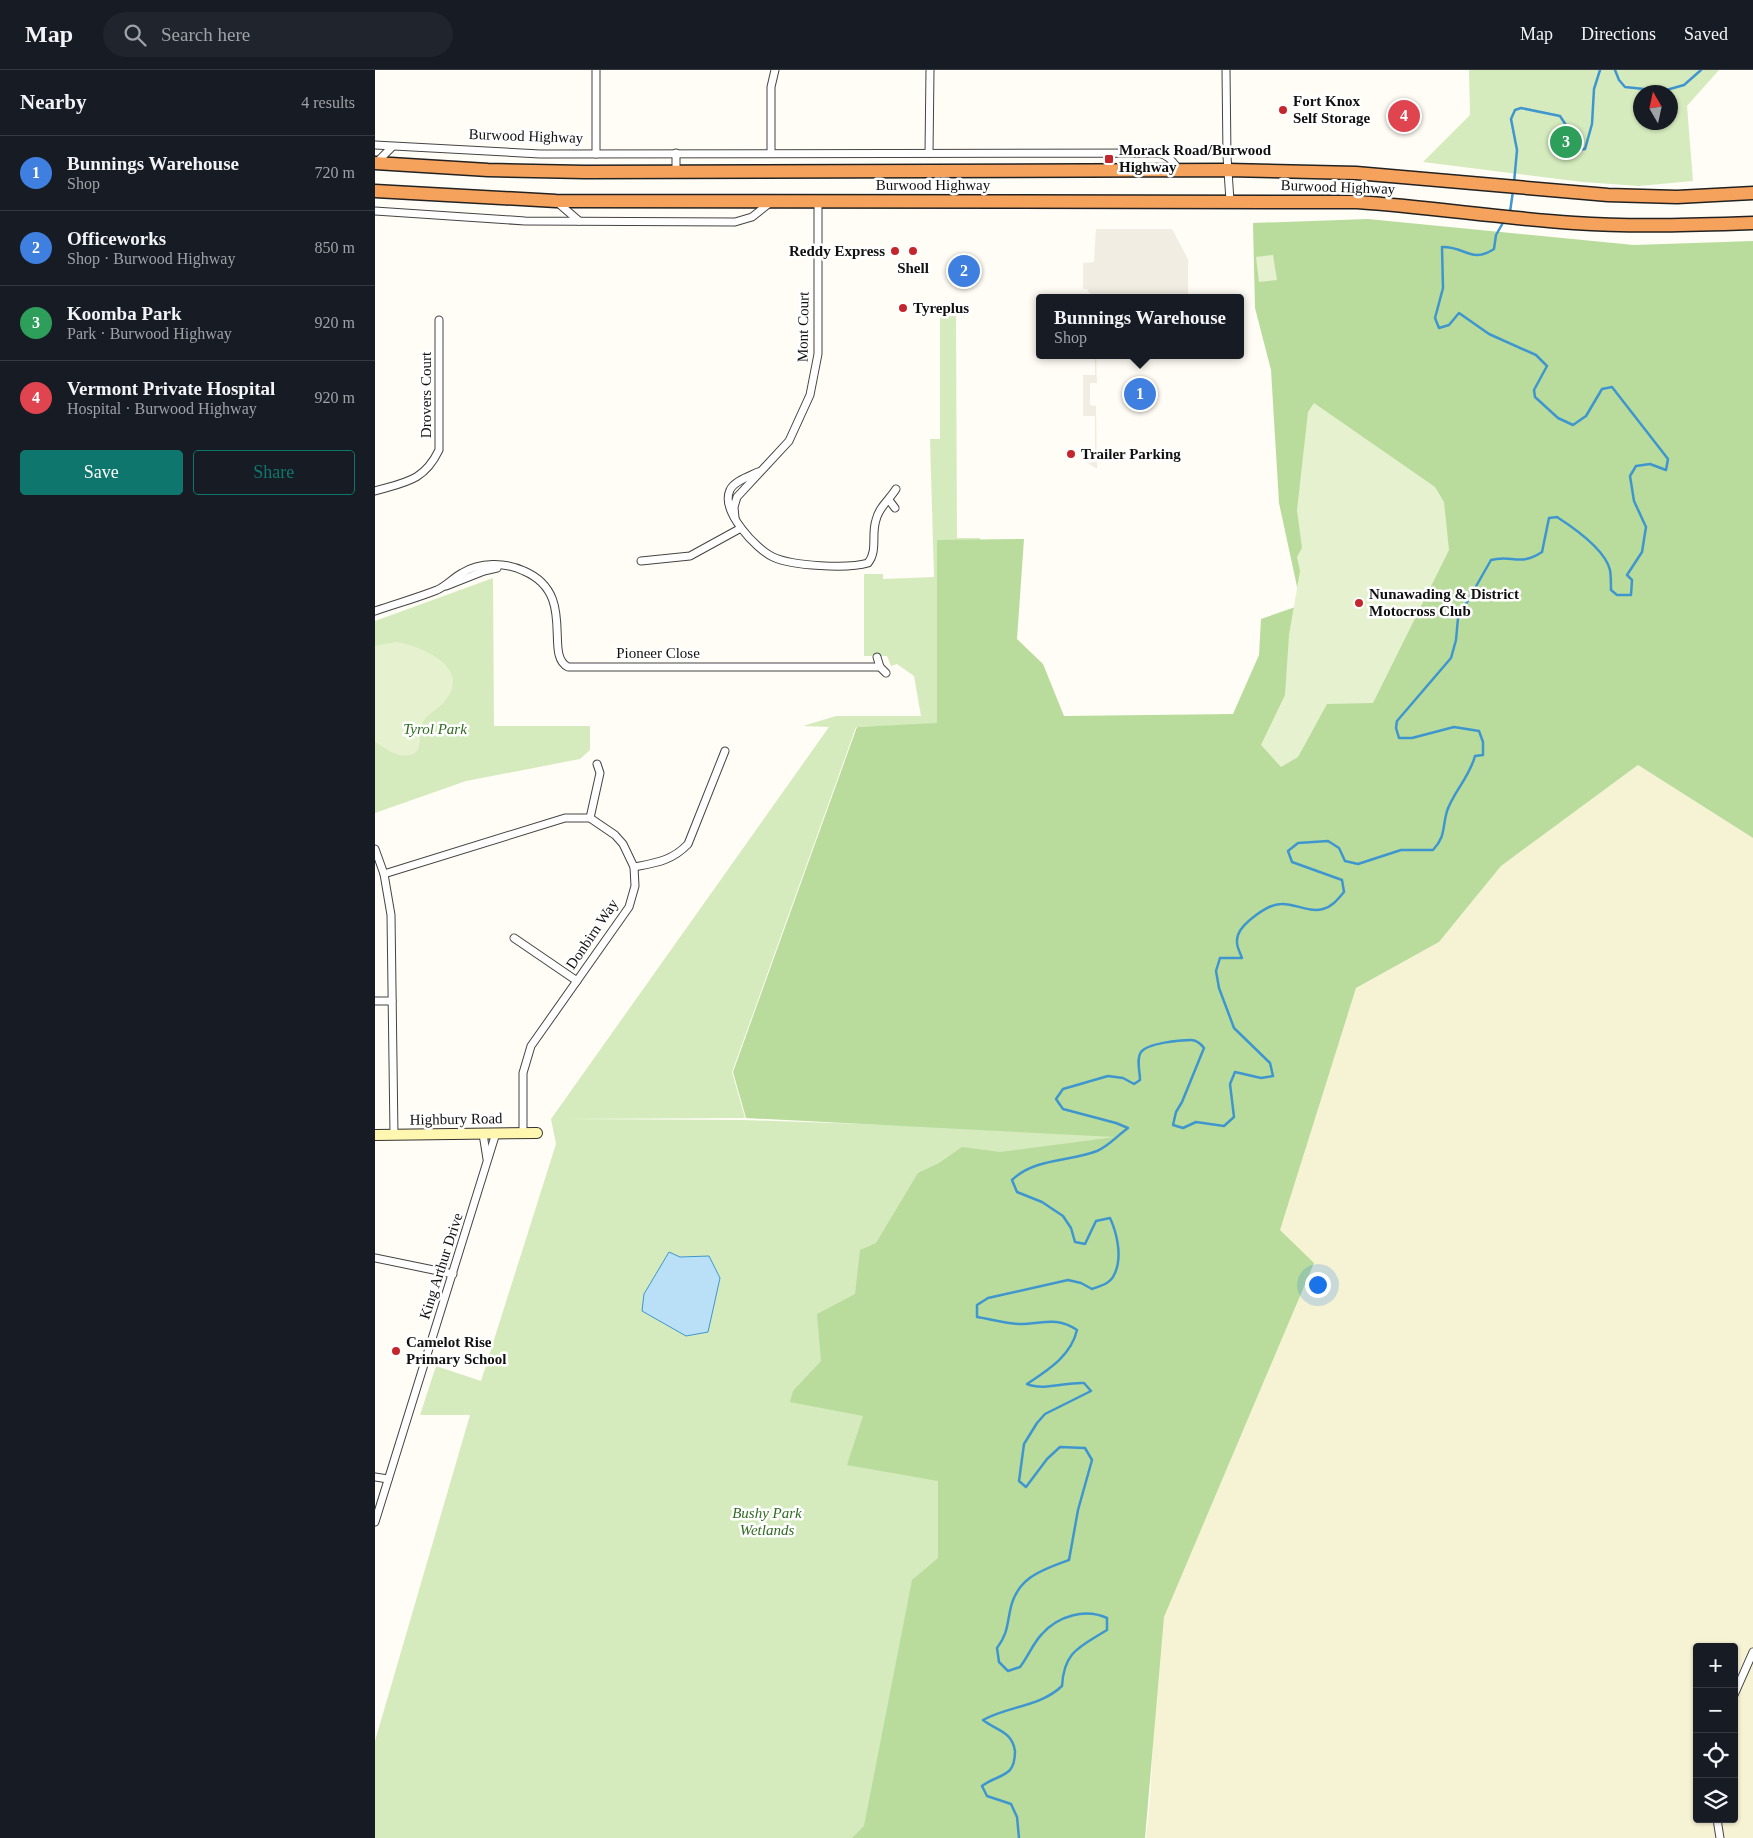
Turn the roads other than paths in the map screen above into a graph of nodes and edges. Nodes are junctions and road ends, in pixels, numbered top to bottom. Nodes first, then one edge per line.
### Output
1 (596, 70) edge
2 (775, 70) edge
3 (930, 70) edge
4 (1226, 70) edge
5 (375, 146) edge
6 (392, 146) junction
7 (676, 153) junction
8 (771, 153) junction
9 (929, 153) junction
10 (596, 154) junction
11 (375, 164) edge
12 (1179, 170) junction
13 (1228, 170) junction
14 (676, 172) junction
15 (375, 191) edge
16 (1753, 193) edge
17 (556, 201) junction
18 (771, 201) junction
19 (1231, 201) junction
20 (818, 202) junction
21 (375, 211) edge
22 (579, 221) junction
23 (1753, 223) edge
24 (439, 320) dead end
25 (896, 489) dead end
26 (375, 491) edge
27 (889, 500) junction
28 (895, 508) dead end
29 (741, 528) junction
30 (641, 561) dead end
31 (375, 611) edge
32 (877, 656) dead end
33 (880, 667) junction
34 (886, 673) dead end
35 (725, 752) dead end
36 (597, 764) dead end
37 (590, 818) junction
38 (375, 849) edge
39 (634, 867) junction
40 (384, 874) junction
41 (514, 938) dead end
42 (577, 981) junction
43 (375, 1001) edge
44 (392, 1001) junction
45 (496, 1133) junction
46 (523, 1133) junction
47 (537, 1133) dead end
48 (483, 1134) junction
49 (375, 1135) edge
50 (394, 1135) junction
51 (488, 1161) junction
52 (375, 1258) edge
53 (453, 1274) junction
54 (375, 1477) edge
55 (388, 1479) junction
56 (375, 1522) edge
57 (1753, 1652) edge
58 (1737, 1688) edge
59 (1718, 1823) edge
60 (1720, 1838) edge

1 - 10 street
2 - 8 street
3 - 9 street
4 - 13 street
5 - 6 street, Burwood Highway
6 - 10 street, Burwood Highway
6 - 11 street
7 - 8 street, Burwood Highway
7 - 10 street, Burwood Highway
7 - 14 street
8 - 9 street, Burwood Highway
9 - 12 street, Burwood Highway
11 - 14 highway, Burwood Highway
12 - 13 highway, Burwood Highway
12 - 14 highway, Burwood Highway
13 - 16 highway, Burwood Highway
13 - 19 street
15 - 17 highway, Burwood Highway
17 - 18 highway, Burwood Highway
17 - 22 street
18 - 20 highway, Burwood Highway
18 - 22 street
19 - 20 highway, Burwood Highway
19 - 23 highway, Burwood Highway
20 - 29 street, Mont Court
21 - 22 street
24 - 26 street, Drovers Court
25 - 27 street, Mont Court
27 - 28 street
27 - 29 street, Mont Court
29 - 30 street
31 - 33 street, Pioneer Close
32 - 33 street
33 - 34 street
35 - 39 street
36 - 37 street
37 - 39 street, Donbirn Way
37 - 40 street
38 - 40 street
39 - 42 street, Donbirn Way
40 - 44 street
41 - 42 street
42 - 46 street, Donbirn Way
43 - 44 street
44 - 50 street
45 - 46 main road, Highbury Road
45 - 48 main road, Highbury Road
45 - 51 street, King Arthur Drive
46 - 47 main road, Highbury Road
48 - 50 main road, Highbury Road
48 - 51 street, King Arthur Drive
49 - 50 main road, Highbury Road
51 - 53 street, King Arthur Drive
52 - 53 street
53 - 55 street, King Arthur Drive
54 - 55 street
55 - 56 street, King Arthur Drive
57 - 58 street
59 - 60 street

